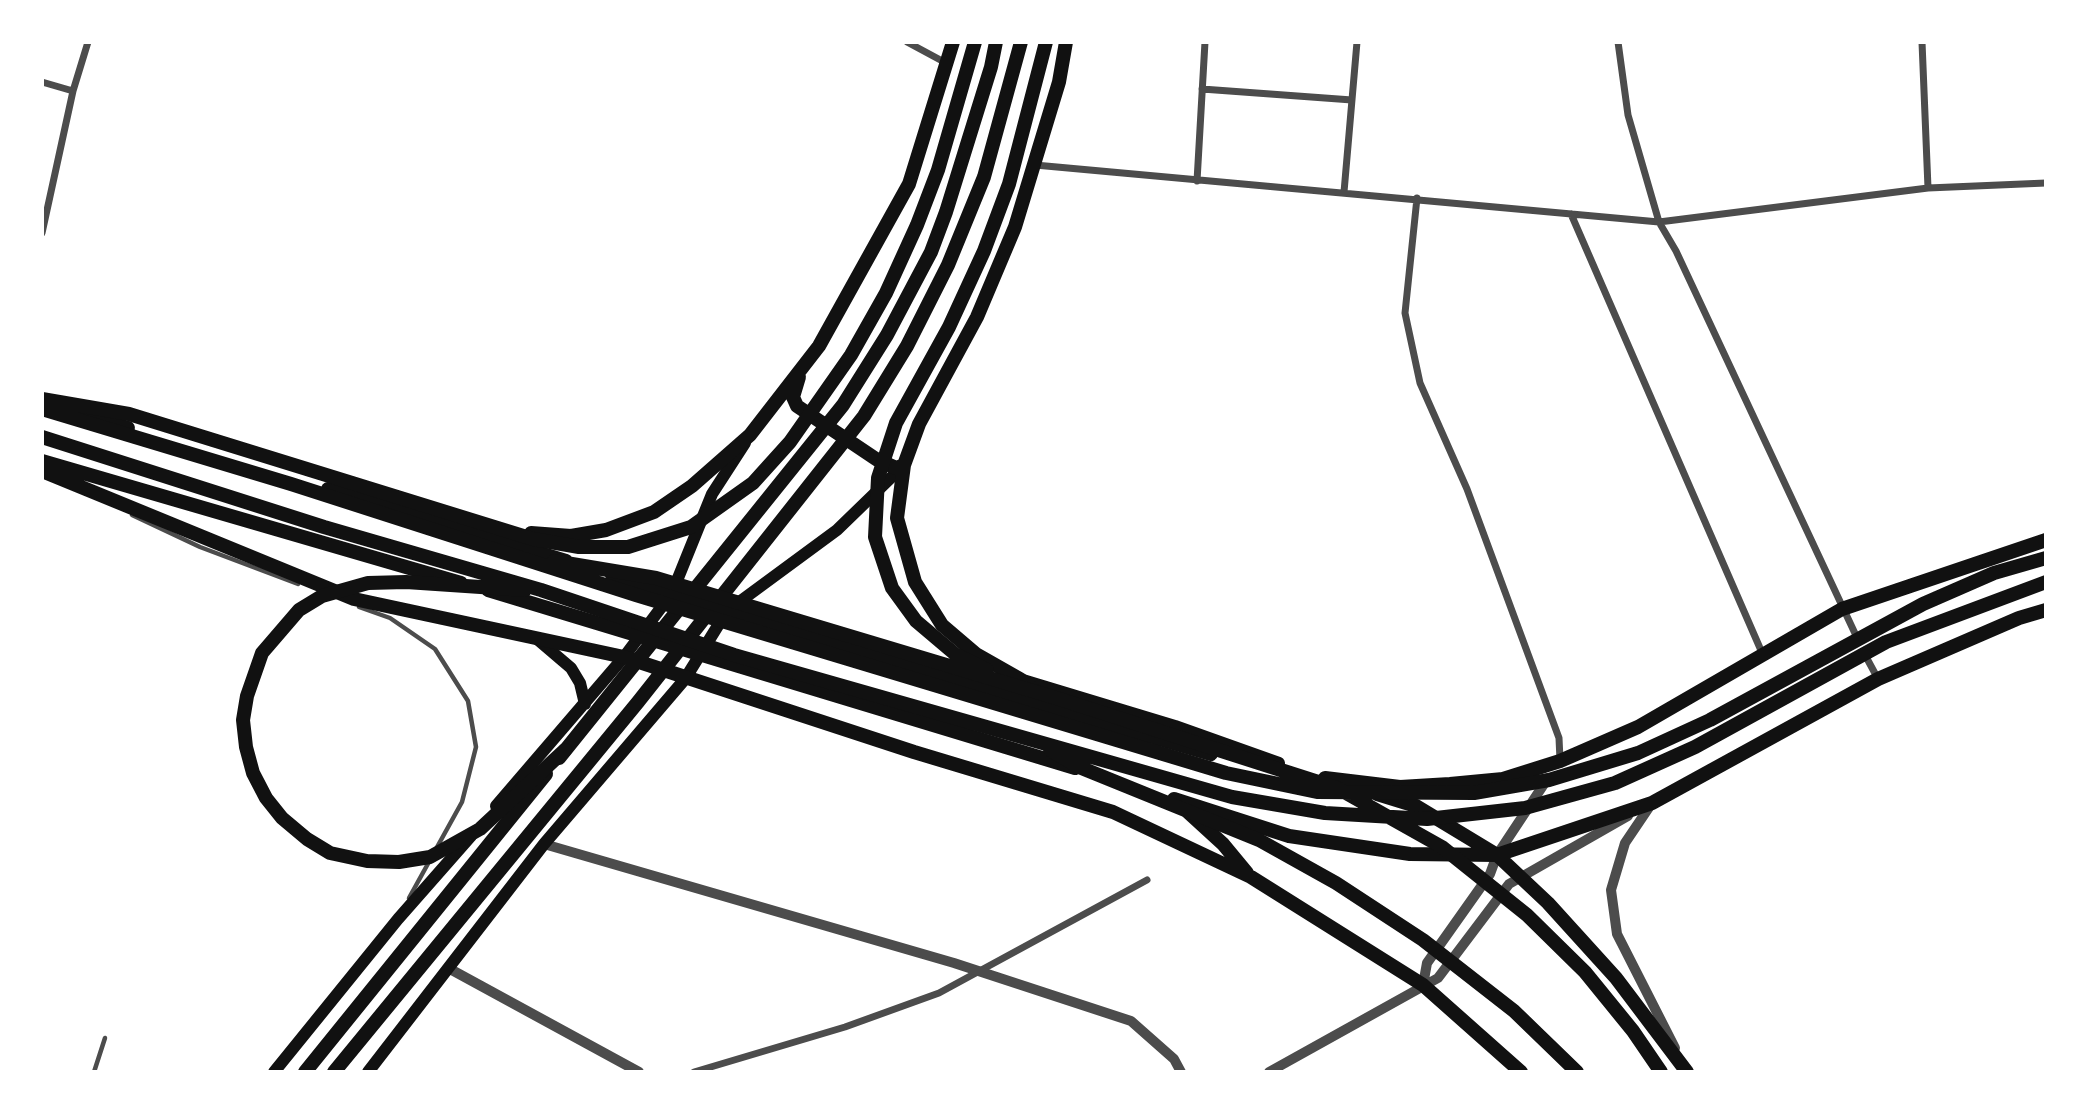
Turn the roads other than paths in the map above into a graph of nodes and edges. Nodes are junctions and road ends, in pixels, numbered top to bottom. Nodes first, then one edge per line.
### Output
1 (88, 42) edge
2 (907, 42) edge
3 (953, 42) edge
4 (975, 42) edge
5 (996, 42) edge
6 (1021, 42) edge
7 (1046, 42) edge
8 (1066, 42) edge
9 (1205, 42) edge
10 (1357, 42) edge
11 (1618, 42) edge
12 (1922, 42) edge
13 (947, 64) junction
14 (42, 82) edge
15 (1202, 89) junction
16 (73, 91) junction
17 (1352, 100) junction
18 (1035, 165) junction
19 (1197, 181) junction
20 (2046, 184) edge
21 (1928, 188) junction
22 (1344, 192) junction
23 (1417, 198) junction
24 (1572, 214) junction
25 (1659, 222) junction
26 (42, 233) edge
27 (807, 362) junction
28 (42, 400) edge
29 (42, 409) edge
30 (750, 435) junction
31 (42, 437) edge
32 (42, 461) edge
33 (904, 465) junction
34 (42, 472) edge
35 (460, 529) junction
36 (2046, 540) edge
37 (494, 549) junction
38 (2046, 558) edge
39 (2046, 582) edge
40 (541, 590) junction
41 (672, 593) junction
42 (1842, 610) junction
43 (2046, 610) edge
44 (727, 611) junction
45 (641, 636) junction
46 (535, 638) junction
47 (703, 654) junction
48 (1763, 655) junction
49 (625, 657) junction
50 (685, 679) junction
51 (1020, 679) junction
52 (1878, 679) junction
53 (585, 704) junction
54 (1057, 704) junction
55 (1117, 709) junction
56 (1030, 739) junction
57 (565, 750) junction
58 (1560, 761) junction
59 (1325, 778) junction
60 (1174, 800) junction
61 (1652, 803) junction
62 (544, 844) junction
63 (1497, 855) junction
64 (1251, 877) junction
65 (1520, 877) junction
66 (1147, 880) dead end
67 (398, 919) junction
68 (450, 969) junction
69 (981, 972) junction
70 (1423, 985) junction
71 (105, 1038) dead end
72 (94, 1072) edge
73 (274, 1072) edge
74 (304, 1072) edge
75 (334, 1072) edge
76 (368, 1072) edge
77 (639, 1072) edge
78 (694, 1072) edge
79 (1181, 1072) edge
80 (1269, 1072) edge
81 (1521, 1072) edge
82 (1577, 1072) edge
83 (1661, 1072) edge
84 (1688, 1072) edge

1 - 16 street
2 - 13 street
3 - 13 main road
4 - 28 main road
5 - 57 main road
6 - 75 main road
7 - 54 main road
8 - 18 main road
9 - 15 street
10 - 17 street
11 - 25 street
12 - 21 street
13 - 27 main road
14 - 16 street
15 - 17 street
15 - 19 street
16 - 26 street
17 - 22 street
18 - 19 street
18 - 33 main road
19 - 22 street
20 - 21 street
21 - 25 street
22 - 23 street
23 - 24 street
23 - 58 street
24 - 25 street
24 - 48 street
25 - 42 street
27 - 30 main road
27 - 33 main road
28 - 35 main road
29 - 37 main road
30 - 35 main road
30 - 41 main road
31 - 40 main road
32 - 45 main road
33 - 44 main road
33 - 51 main road
34 - 46 main road
34 - 67 lane
35 - 41 main road
36 - 42 main road
37 - 38 main road
37 - 54 main road
39 - 56 main road
40 - 56 main road
40 - 57 main road
41 - 44 main road
41 - 45 main road
42 - 48 main road
42 - 52 street
43 - 52 main road
44 - 47 main road
44 - 54 main road
45 - 47 main road
45 - 49 main road
46 - 49 main road
46 - 53 main road
47 - 50 main road
47 - 60 main road
48 - 58 main road
49 - 50 main road
49 - 53 main road
50 - 62 main road
50 - 64 main road
51 - 54 main road
51 - 55 main road
52 - 61 main road
53 - 67 main road
54 - 55 main road
54 - 59 main road
54 - 83 main road
55 - 59 main road
56 - 82 main road
57 - 74 main road
58 - 59 main road
58 - 63 street
59 - 63 main road
60 - 63 main road
60 - 64 main road
61 - 63 main road
61 - 65 street
61 - 84 street
62 - 68 main road
62 - 69 street
63 - 65 main road
63 - 70 street
64 - 70 main road
65 - 70 street
65 - 84 main road
66 - 69 street
67 - 73 main road
68 - 76 main road
68 - 77 street
69 - 78 street
69 - 79 street
70 - 80 street
70 - 81 main road
71 - 72 lane

